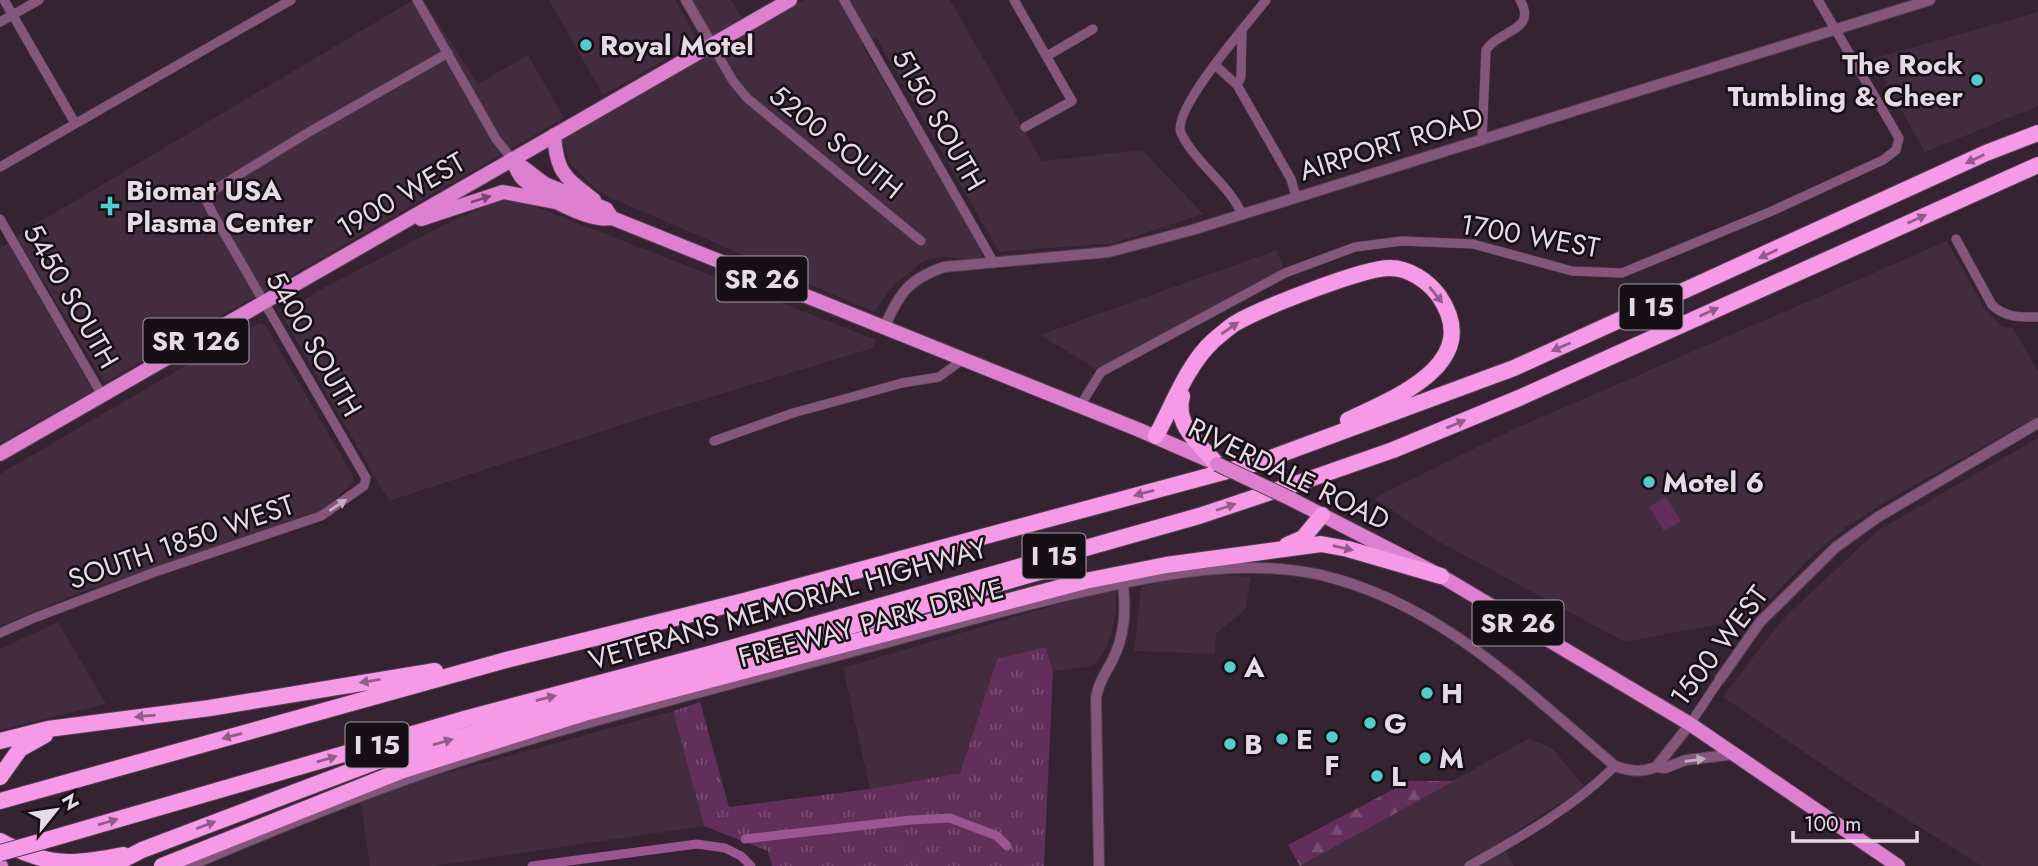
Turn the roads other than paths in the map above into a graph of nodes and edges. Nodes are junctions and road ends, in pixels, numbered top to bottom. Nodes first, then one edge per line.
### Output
1 (4, 0) edge
2 (39, 0) edge
3 (291, 0) edge
4 (417, 0) edge
5 (685, 0) edge
6 (790, 0) edge
7 (844, 0) edge
8 (1014, 0) edge
9 (1266, 0) edge
10 (1520, 0) edge
11 (1818, 0) edge
12 (1930, 0) edge
13 (12, 15) junction
14 (0, 23) edge
15 (1093, 29) dead end
16 (1835, 30) junction
17 (1242, 31) junction
18 (712, 45) junction
19 (448, 53) junction
20 (1046, 56) junction
21 (1215, 65) junction
22 (1237, 85) junction
23 (75, 123) junction
24 (1025, 127) dead end
25 (2038, 133) edge
26 (554, 135) junction
27 (1482, 140) junction
28 (512, 159) junction
29 (2038, 165) edge
30 (0, 167) edge
31 (1296, 197) junction
32 (555, 202) junction
33 (609, 214) junction
34 (1242, 214) junction
35 (0, 219) edge
36 (393, 228) junction
37 (1956, 239) dead end
38 (921, 241) dead end
39 (994, 263) junction
40 (264, 302) junction
41 (2038, 317) edge
42 (884, 328) junction
43 (962, 360) junction
44 (1186, 380) junction
45 (102, 395) junction
46 (1080, 406) junction
47 (2038, 423) edge
48 (1156, 436) junction
49 (713, 441) dead end
50 (0, 454) edge
51 (1257, 463) junction
52 (1217, 464) junction
53 (366, 478) joint
54 (1322, 515) junction
55 (1199, 516) junction
56 (1275, 550) junction
57 (1441, 576) junction
58 (1123, 583) junction
59 (0, 633) edge
60 (510, 660) junction
61 (1720, 678) joint
62 (1690, 724) junction
63 (60, 727) junction
64 (0, 741) edge
65 (1736, 754) junction
66 (1615, 766) junction
67 (1656, 767) junction
68 (0, 777) edge
69 (0, 801) edge
70 (0, 841) edge
71 (142, 850) junction
72 (0, 853) edge
73 (111, 866) edge
74 (162, 866) edge
75 (189, 866) edge
76 (1099, 866) edge
77 (1469, 866) edge
78 (1898, 866) edge

1 - 13 street
2 - 13 street
3 - 23 street
4 - 19 street
5 - 18 street, 5200 SOUTH
6 - 18 main road, 1900 WEST / SR 126
7 - 39 street, 5150 SOUTH
8 - 20 street
9 - 17 street
10 - 27 street
11 - 16 street
12 - 16 street, AIRPORT ROAD
13 - 14 street
13 - 23 street
15 - 20 street
16 - 27 street, AIRPORT ROAD
16 - 46 street, 1700 WEST
17 - 21 street
17 - 22 street
18 - 26 main road, 1900 WEST / SR 126
18 - 38 street, 5200 SOUTH
19 - 28 street
19 - 40 street, 5400 SOUTH
20 - 24 street
21 - 22 street
21 - 34 street
22 - 31 street
23 - 30 street
25 -> 51 highway, VETERANS MEMORIAL HIGHWAY / I 15
26 - 28 main road, 1900 WEST / SR 126
26 - 33 main road
27 - 31 street, AIRPORT ROAD
28 - 32 main road, RIVERDALE ROAD / SR 26
28 - 33 main road, RIVERDALE ROAD / SR 26
28 - 36 main road, 1900 WEST / SR 126
55 -> 29 highway, VETERANS MEMORIAL HIGHWAY / I 15
31 - 34 street, AIRPORT ROAD
32 - 33 main road, RIVERDALE ROAD / SR 26
36 -> 32 main road
33 - 42 main road, RIVERDALE ROAD / SR 26
34 - 39 street, AIRPORT ROAD
35 - 45 street, 5450 SOUTH
36 - 40 main road, 1900 WEST / SR 126
37 - 41 street
39 - 42 street, AIRPORT ROAD
40 - 45 main road, 1900 WEST / SR 126
40 - 53 street, 5400 SOUTH
42 - 43 main road, RIVERDALE ROAD / SR 26
43 - 46 main road, RIVERDALE ROAD / SR 26
43 - 49 street
44 - 48 highway
44 -> 51 highway
44 - 52 highway
45 - 50 main road, 1900 WEST / SR 126
46 - 48 main road, RIVERDALE ROAD / SR 26
47 - 61 street, 1500 WEST
48 - 52 main road, RIVERDALE ROAD / SR 26
51 -> 60 highway, VETERANS MEMORIAL HIGHWAY / I 15
52 - 54 main road, RIVERDALE ROAD / SR 26, bridge
59 -> 53 street, SOUTH 1850 WEST
54 - 56 highway
54 - 57 main road, RIVERDALE ROAD / SR 26
71 -> 55 highway
72 -> 55 highway, VETERANS MEMORIAL HIGHWAY / I 15, bridge
56 -> 57 highway
56 - 74 highway
57 - 62 main road, RIVERDALE ROAD / SR 26
58 - 66 street, FREEWAY PARK DRIVE
58 - 75 street, FREEWAY PARK DRIVE
58 - 76 street
60 -> 63 highway
60 -> 69 highway, VETERANS MEMORIAL HIGHWAY / I 15
61 - 62 street, 1500 WEST
62 - 65 main road, RIVERDALE ROAD / SR 26
62 - 67 street, 1500 WEST
63 - 64 highway
63 - 68 highway
67 -> 65 street
65 - 78 main road, RIVERDALE ROAD / SR 26
66 - 67 street
66 - 77 street
70 - 71 highway
71 - 73 highway

